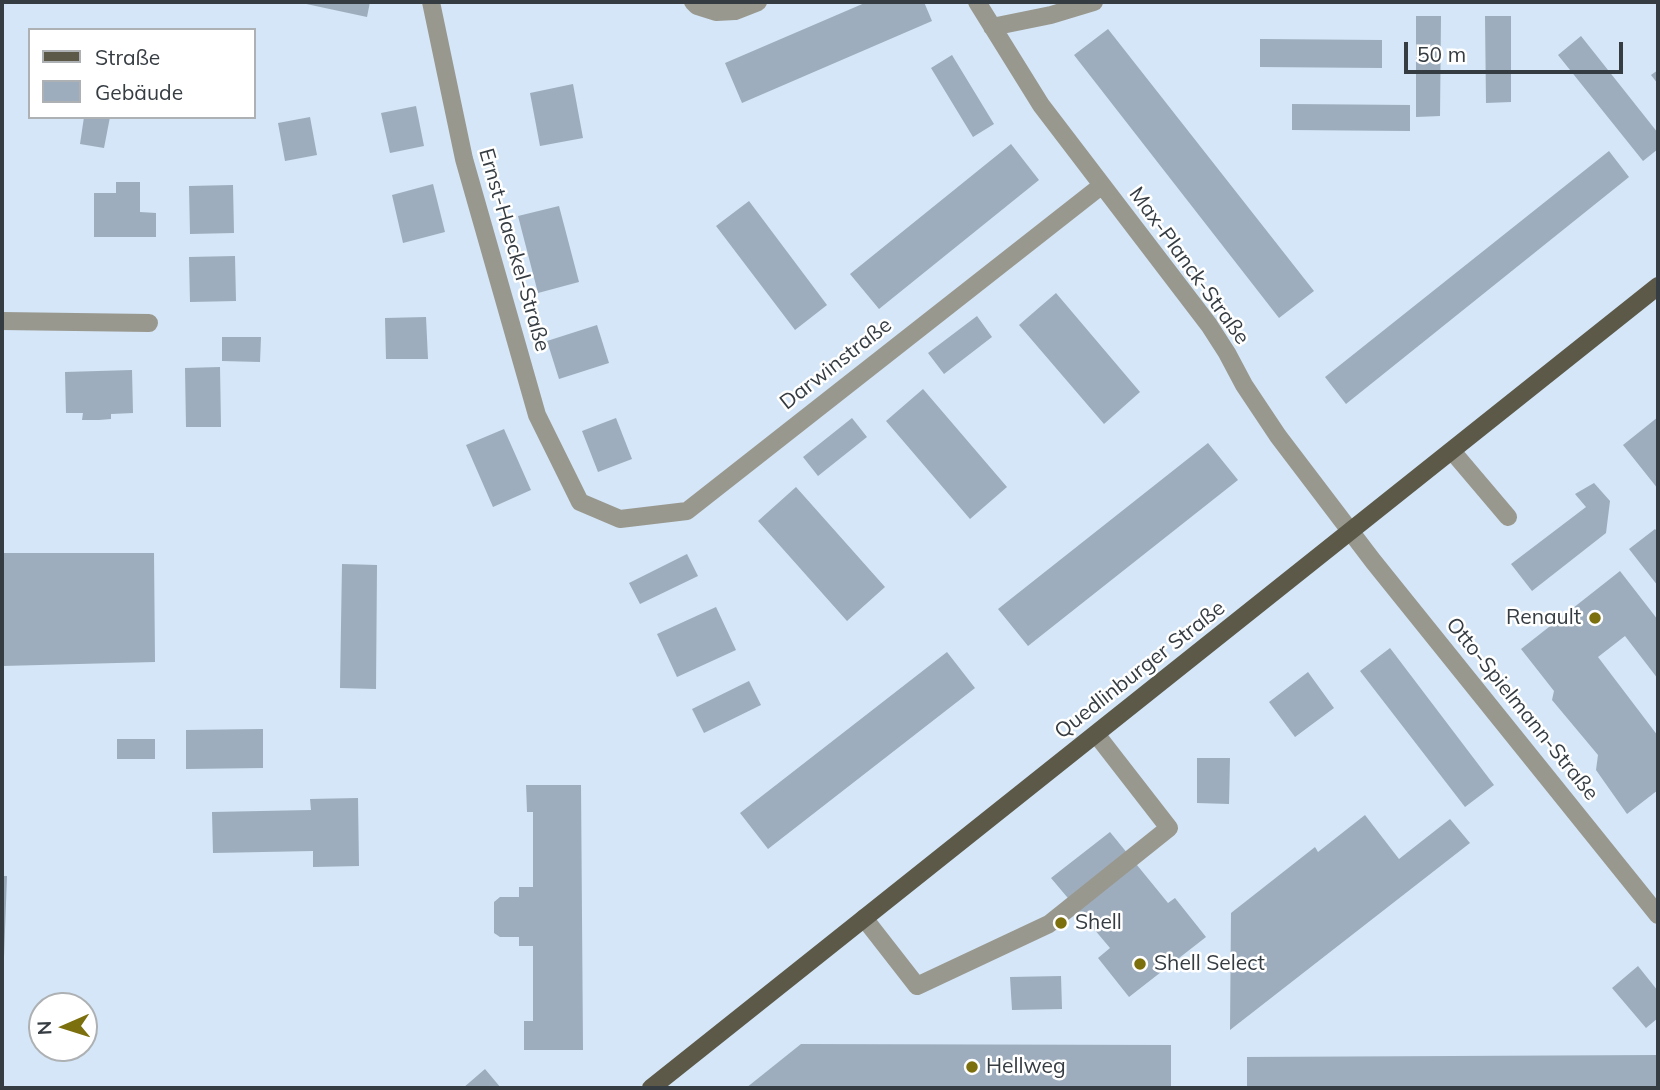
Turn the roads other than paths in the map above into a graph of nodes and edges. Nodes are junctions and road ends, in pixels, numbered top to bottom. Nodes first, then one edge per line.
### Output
1 (430, 2) edge
2 (693, 2) edge
3 (758, 2) edge
4 (977, 2) edge
5 (1094, 2) edge
6 (1049, 8) edge
7 (992, 27) junction
8 (1101, 186) junction
9 (1658, 286) edge
10 (2, 321) edge
11 (149, 323) dead end
12 (1452, 451) junction
13 (580, 502) joint
14 (1508, 517) dead end
15 (1351, 531) junction
16 (1096, 734) junction
17 (1658, 915) edge
18 (864, 918) junction
19 (651, 1088) edge

1 - 13 street, Ernst-Haeckel-Straße
2 - 3 street
4 - 7 street, Max-Planck-Straße
5 - 6 street
6 - 7 street
7 - 8 street, Max-Planck-Straße
8 - 13 street, Darwinstraße
8 - 15 street, Max-Planck-Straße
9 - 12 main road, Quedlinburger Straße
10 - 11 street
12 - 14 street
12 - 15 main road, Quedlinburger Straße
15 - 16 main road, Quedlinburger Straße
15 - 17 street, Otto-Spielmann-Straße
16 - 18 main road, Quedlinburger Straße
16 - 18 street
18 - 19 main road, Quedlinburger Straße

